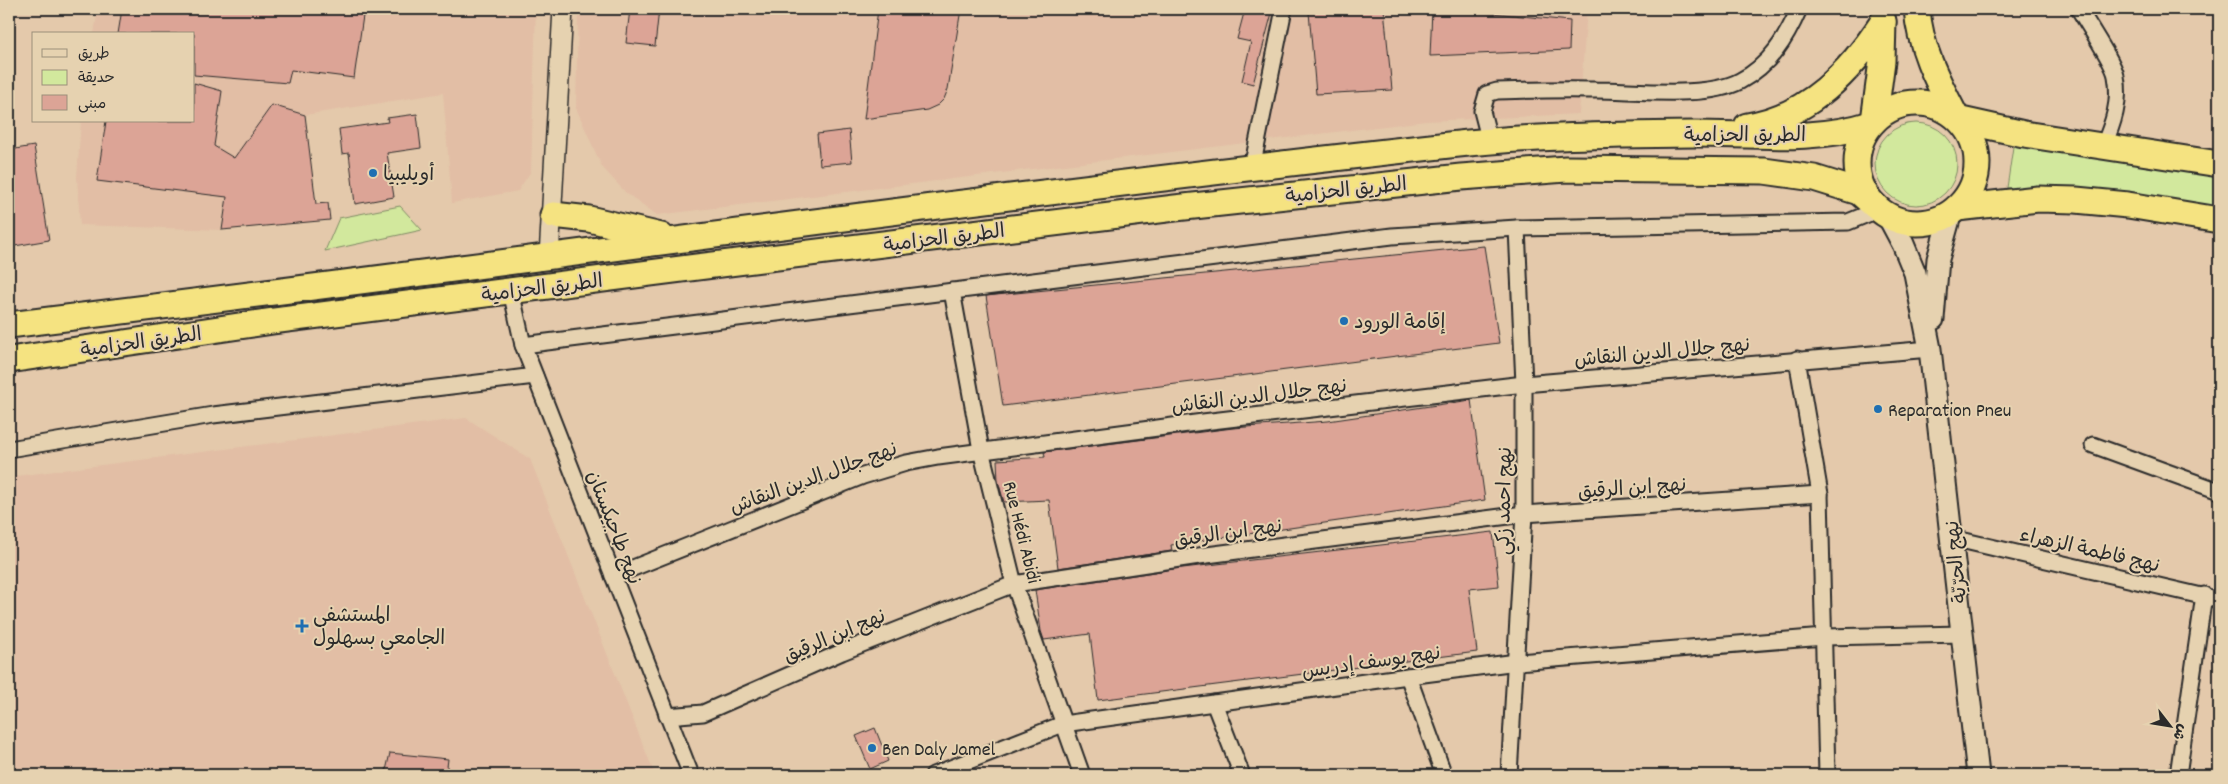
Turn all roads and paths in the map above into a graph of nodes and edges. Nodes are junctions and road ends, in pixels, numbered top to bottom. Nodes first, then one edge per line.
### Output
1 (563, 9) edge
2 (1284, 9) edge
3 (1799, 9) edge
4 (1917, 9) edge
5 (2079, 9) edge
6 (1884, 15) edge
7 (1958, 117) junction
8 (1873, 123) junction
9 (1694, 134) junction
10 (1490, 142) junction
11 (2103, 147) junction
12 (2219, 164) edge
13 (1252, 168) junction
14 (1880, 210) junction
15 (1954, 210) junction
16 (553, 215) junction
17 (2219, 220) edge
18 (1517, 228) junction
19 (683, 239) junction
20 (549, 257) junction
21 (511, 291) junction
22 (952, 291) junction
23 (9, 326) edge
24 (523, 345) junction
25 (82, 349) junction
26 (1930, 349) junction
27 (1797, 359) junction
28 (9, 360) edge
29 (535, 376) junction
30 (9, 378) edge
31 (1524, 384) junction
32 (2093, 445) dead end
33 (9, 449) edge
34 (981, 450) junction
35 (2219, 491) edge
36 (1820, 494) junction
37 (1524, 514) junction
38 (1952, 538) junction
39 (613, 576) junction
40 (1014, 584) junction
41 (2204, 595) junction
42 (2219, 600) edge
43 (1963, 634) junction
44 (1824, 637) junction
45 (1517, 662) junction
46 (1408, 676) junction
47 (1214, 703) junction
48 (703, 713) junction
49 (667, 716) junction
50 (1063, 724) junction
51 (675, 736) junction
52 (690, 775) edge
53 (933, 775) edge
54 (1082, 775) edge
55 (1242, 775) edge
56 (1444, 775) edge
57 (1509, 775) edge
58 (1820, 775) edge
59 (1827, 775) edge
60 (1978, 775) edge
61 (2178, 775) edge

1 - 16 street
2 - 13 street
3 - 10 street
4 - 7 highway
5 - 11 street
6 - 8 highway
6 - 9 highway
7 - 8 highway, الطريق الحزامية
7 - 11 highway, الطريق الحزامية
7 - 15 highway
8 - 9 highway, الطريق الحزامية
8 - 14 highway
9 - 10 highway, الطريق الحزامية
10 - 13 highway, الطريق الحزامية
11 - 12 highway, الطريق الحزامية
13 - 19 highway, الطريق الحزامية
14 - 15 highway, الطريق الحزامية
14 - 18 street
14 - 21 highway, الطريق الحزامية
14 - 26 main road
15 - 17 highway, الطريق الحزامية
15 - 26 main road
16 - 19 highway
16 - 20 street
18 - 22 street
18 - 31 street, نهج احمد زكي
19 - 20 highway, الطريق الحزامية
20 - 23 highway, الطريق الحزامية
21 - 24 street, نهج طاجيكستان
21 - 25 highway, الطريق الحزامية
22 - 24 street
22 - 34 street, Rue Hédi Abidi
24 - 29 street, نهج طاجيكستان
25 - 28 highway, الطريق الحزامية
25 - 30 highway
26 - 27 street, نهج جلال الدين النقاش
26 - 38 main road, نهج الحرّيّة
27 - 31 street, نهج جلال الدين النقاش
27 - 36 street
29 - 33 street
29 - 39 street, نهج طاجيكستان
31 - 34 street, نهج جلال الدين النقاش
31 - 37 street, نهج احمد زكي
32 - 35 street
34 - 39 street, نهج جلال الدين النقاش
34 - 40 street, Rue Hédi Abidi
36 - 37 street, نهج ابن الرقيق
36 - 44 street
37 - 40 street, نهج ابن الرقيق
37 - 45 street, نهج احمد زكي
38 - 41 street, نهج فاطمة الزهراء
38 - 43 main road, نهج الحرّيّة
39 - 49 street, نهج طاجيكستان
40 - 48 street, نهج ابن الرقيق
40 - 50 street, Rue Hédi Abidi
41 - 42 street, نهج فاطمة الزهراء
41 - 61 street
43 - 44 street, نهج يوسف إدريس
43 - 60 main road, نهج الحرّيّة
44 - 45 street, نهج يوسف إدريس
44 - 59 street
45 - 46 street, نهج يوسف إدريس
45 - 57 street, نهج احمد زكي
46 - 47 street, نهج يوسف إدريس
46 - 56 street
47 - 50 street, نهج يوسف إدريس
47 - 55 street
48 - 49 street, نهج ابن الرقيق
48 - 51 street
49 - 51 street, نهج طاجيكستان
50 - 53 street, نهج يوسف إدريس
50 - 54 street, Rue Hédi Abidi
51 - 52 street, نهج طاجيكستان
58 - 59 street

